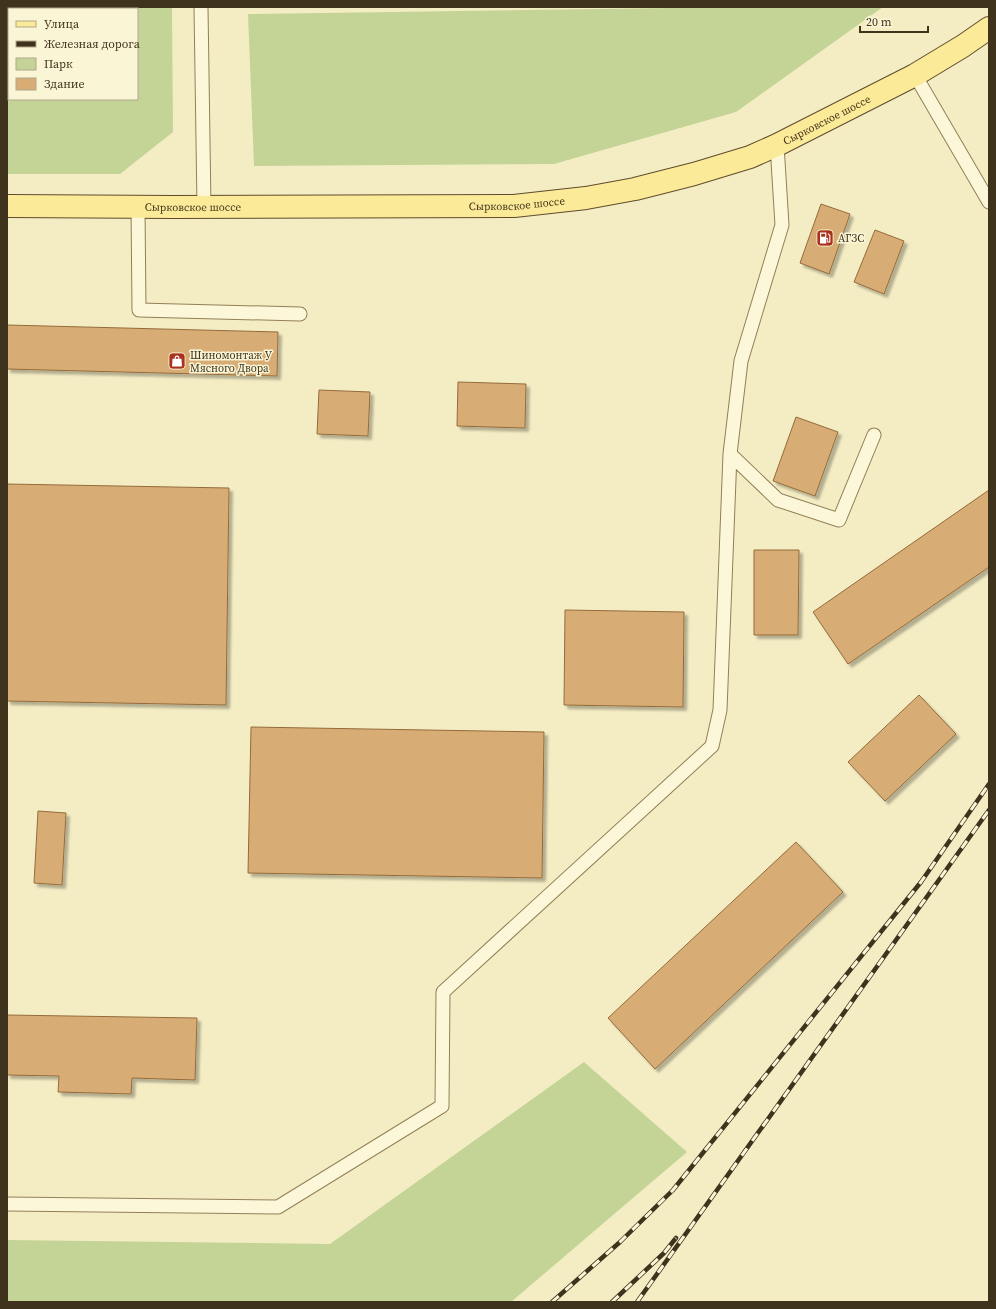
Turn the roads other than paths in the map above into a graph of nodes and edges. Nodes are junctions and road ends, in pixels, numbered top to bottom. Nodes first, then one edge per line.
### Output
1 (201, 7) edge
2 (989, 28) edge
3 (915, 75) junction
4 (777, 145) junction
5 (989, 202) edge
6 (7, 206) edge
7 (138, 207) junction
8 (204, 207) junction
9 (300, 314) dead end
10 (874, 435) dead end
11 (730, 454) junction
12 (7, 1204) edge

1 - 8 lane
2 - 3 main road, Сырковское шоссе
3 - 4 main road, Сырковское шоссе
3 - 5 lane
4 - 8 main road, Сырковское шоссе
4 - 11 lane
6 - 7 main road, Сырковское шоссе
7 - 8 main road, Сырковское шоссе
7 - 9 lane
10 - 11 lane
11 - 12 lane

